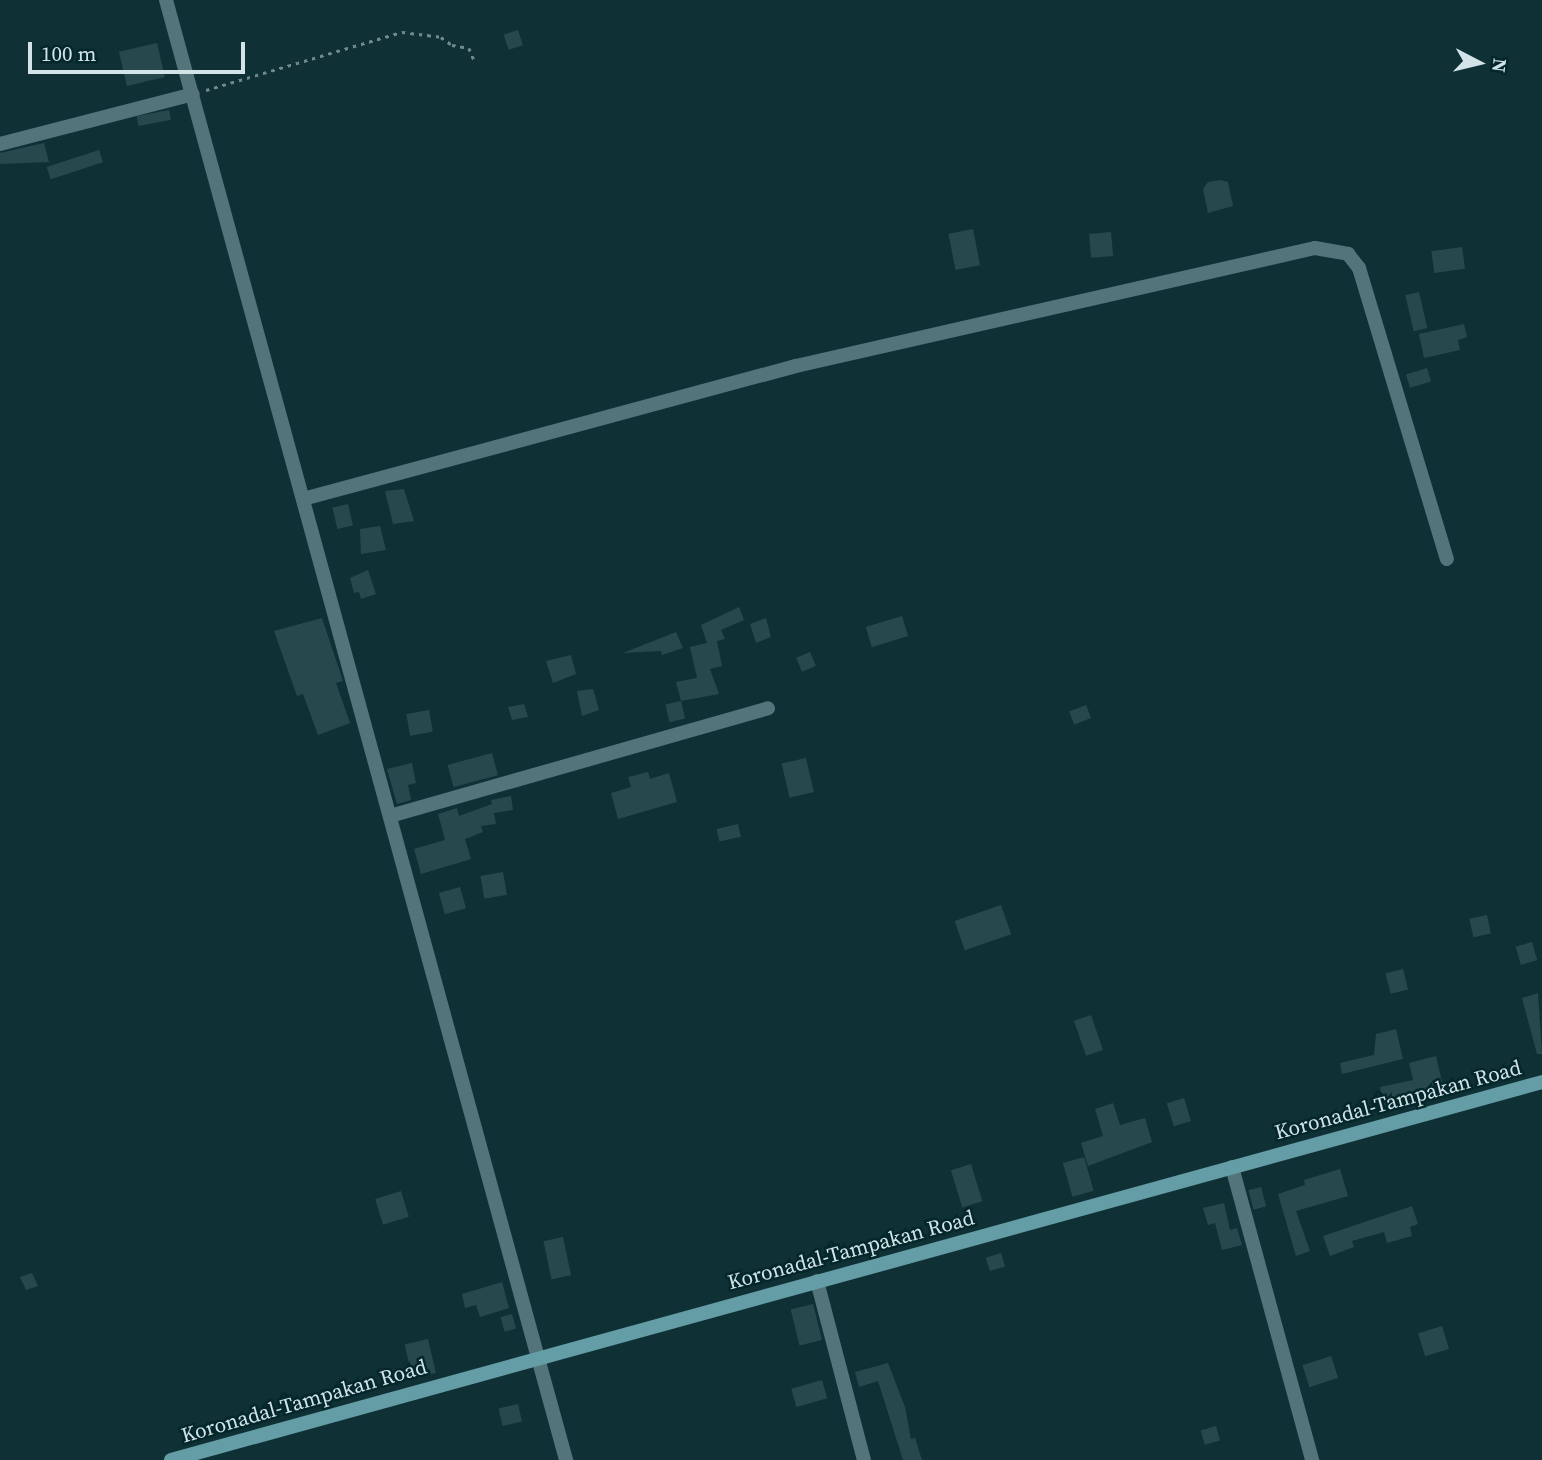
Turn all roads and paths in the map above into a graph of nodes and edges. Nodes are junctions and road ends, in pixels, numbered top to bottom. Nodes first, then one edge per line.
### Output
1 (166, 0) edge
2 (474, 60) dead end
3 (193, 94) junction
4 (0, 144) edge
5 (303, 499) junction
6 (1447, 559) dead end
7 (768, 708) dead end
8 (390, 816) junction
9 (1542, 1082) edge
10 (1232, 1167) junction
11 (817, 1281) junction
12 (538, 1358) junction
13 (171, 1460) edge
14 (566, 1460) edge
15 (864, 1460) edge
16 (1312, 1460) edge

1 - 3 street
2 - 3 path
3 - 4 street
3 - 5 street
5 - 6 street
5 - 8 street
7 - 8 street
8 - 12 street
9 - 10 main road, Koronadal-Tampakan Road
10 - 11 main road, Koronadal-Tampakan Road
10 - 16 street
11 - 12 main road, Koronadal-Tampakan Road
11 - 15 street
12 - 13 main road, Koronadal-Tampakan Road
12 - 14 street

